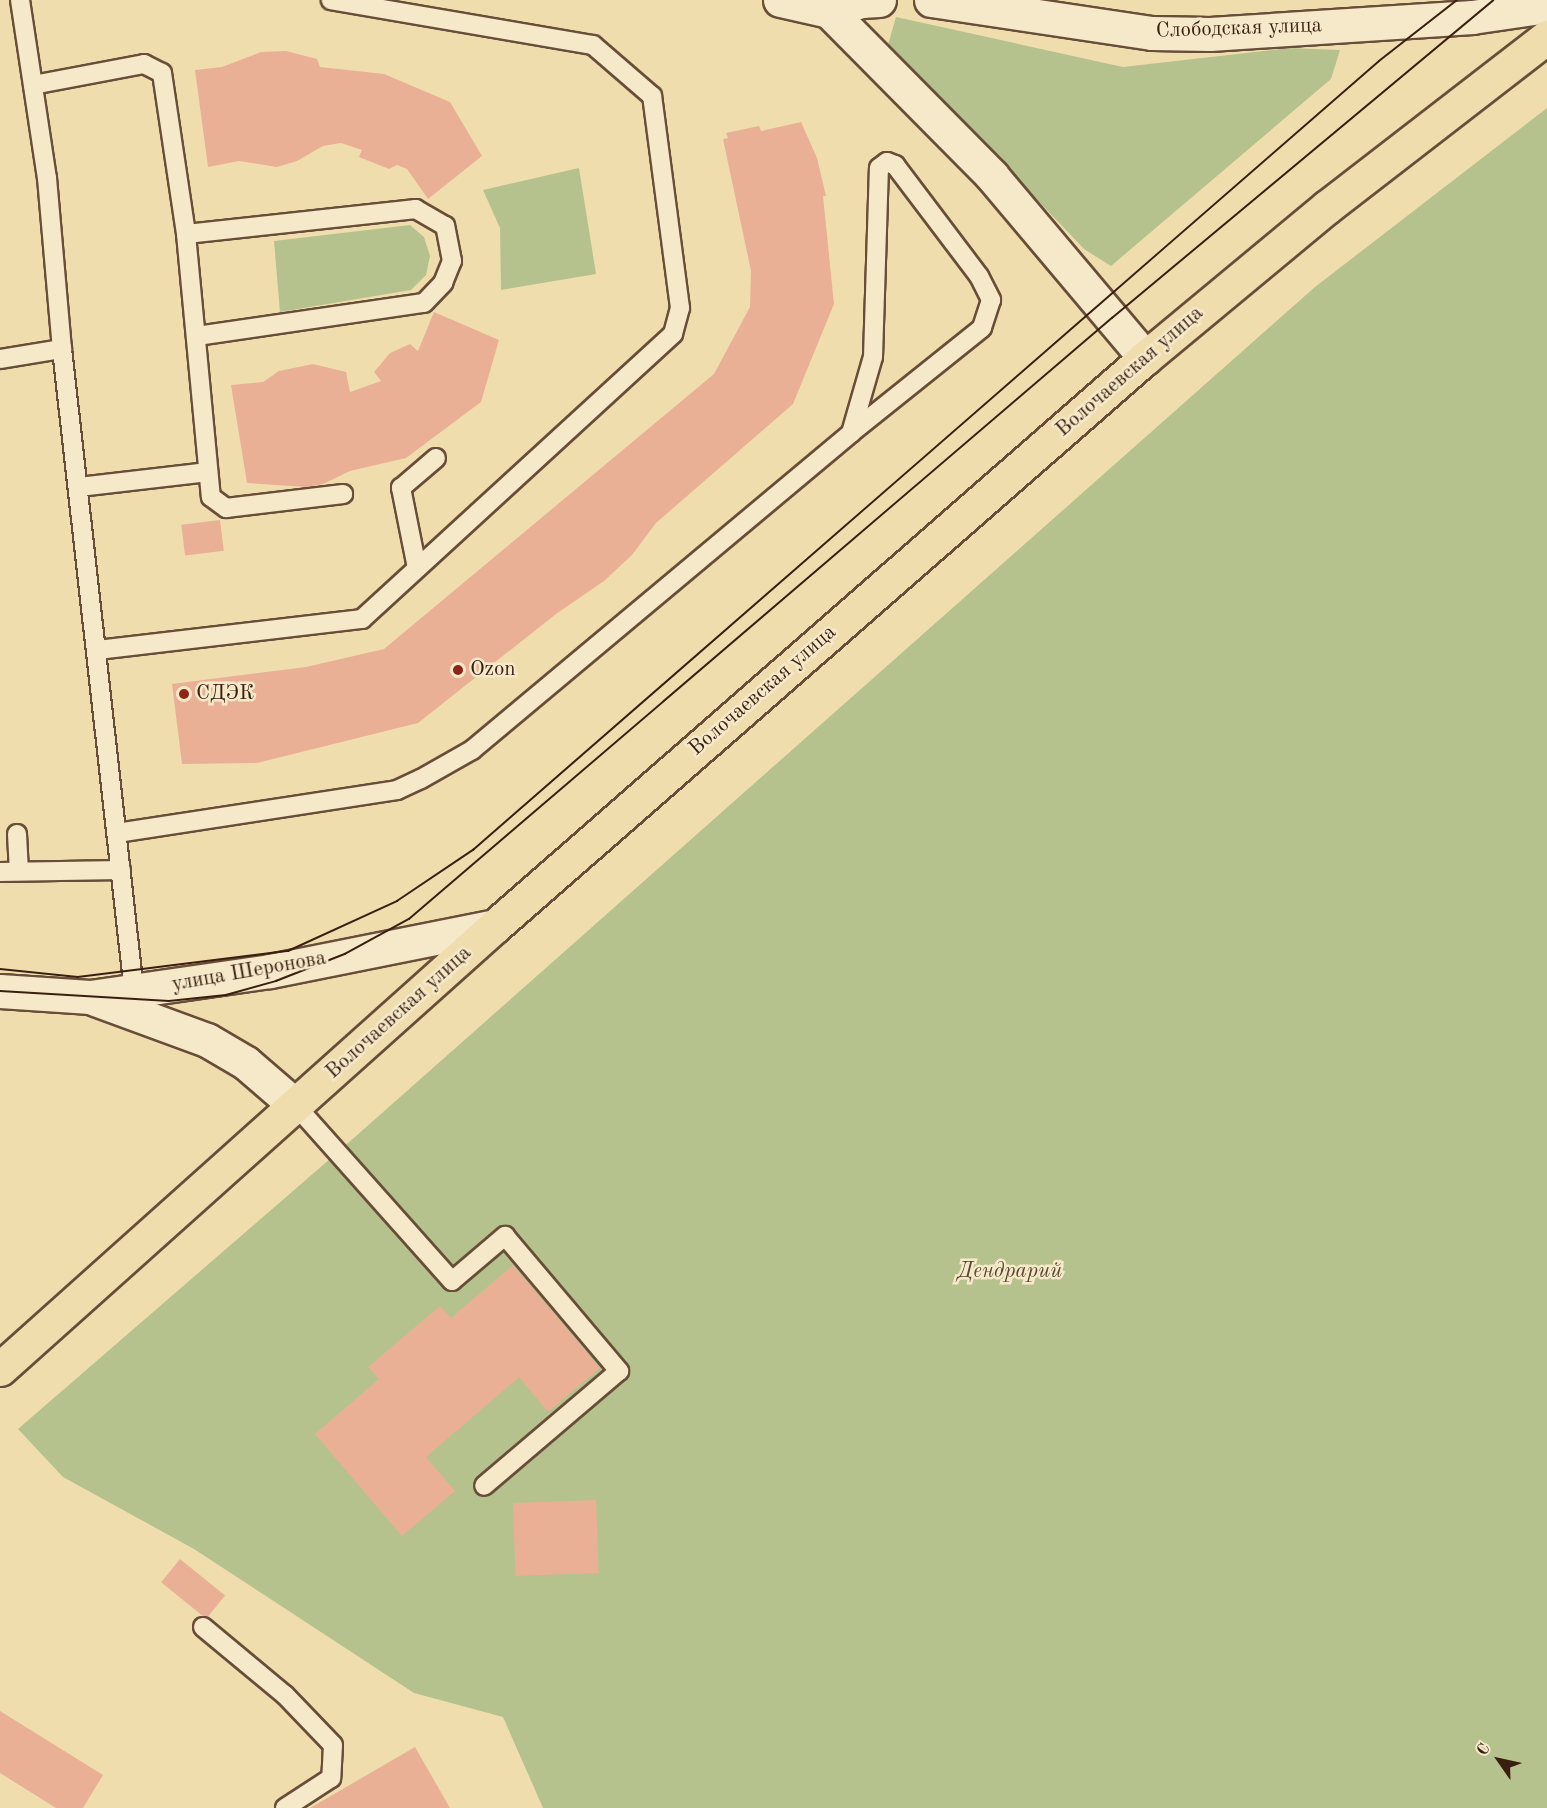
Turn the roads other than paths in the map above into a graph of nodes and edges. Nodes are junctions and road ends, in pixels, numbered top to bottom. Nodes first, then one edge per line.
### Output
1 (20, 0) edge
2 (331, 0) edge
3 (780, 0) edge
4 (879, 0) edge
5 (931, 0) edge
6 (1547, 6) edge
7 (830, 11) junction
8 (1547, 37) edge
9 (33, 85) junction
10 (186, 234) junction
11 (197, 336) junction
12 (62, 349) junction
13 (1145, 358) junction
14 (0, 359) edge
15 (851, 433) junction
16 (436, 458) dead end
17 (208, 472) junction
18 (78, 487) junction
19 (343, 494) dead end
20 (417, 568) junction
21 (98, 650) junction
22 (117, 833) junction
23 (17, 834) dead end
24 (120, 870) junction
25 (19, 871) junction
26 (0, 872) edge
27 (495, 926) junction
28 (0, 991) edge
29 (134, 991) junction
30 (90, 997) junction
31 (297, 1107) junction
32 (0, 1369) edge
33 (484, 1486) dead end
34 (202, 1627) dead end
35 (285, 1808) edge

1 - 9 lane
2 - 20 lane
3 - 7 street
4 - 7 street
5 - 6 street, Слободская улица
7 - 13 street
8 - 13 main road, Волочаевская улица
9 - 10 lane
9 - 12 lane
10 - 11 lane
10 - 11 lane
11 - 17 lane
12 - 14 lane
12 - 18 lane
13 - 27 main road, Волочаевская улица
15 - 15 lane
15 - 22 lane
16 - 20 lane
17 - 18 lane
17 - 19 lane
18 - 21 lane
20 - 21 lane
21 - 22 lane
22 - 24 lane
23 - 25 lane
24 - 25 lane
24 - 29 lane
25 - 26 lane
27 - 29 street, улица Шеронова
27 - 31 main road, Волочаевская улица
28 - 30 street, улица Шеронова
29 - 30 street, улица Шеронова
30 - 31 street
31 - 32 main road, Волочаевская улица
31 - 33 lane
34 - 35 lane

